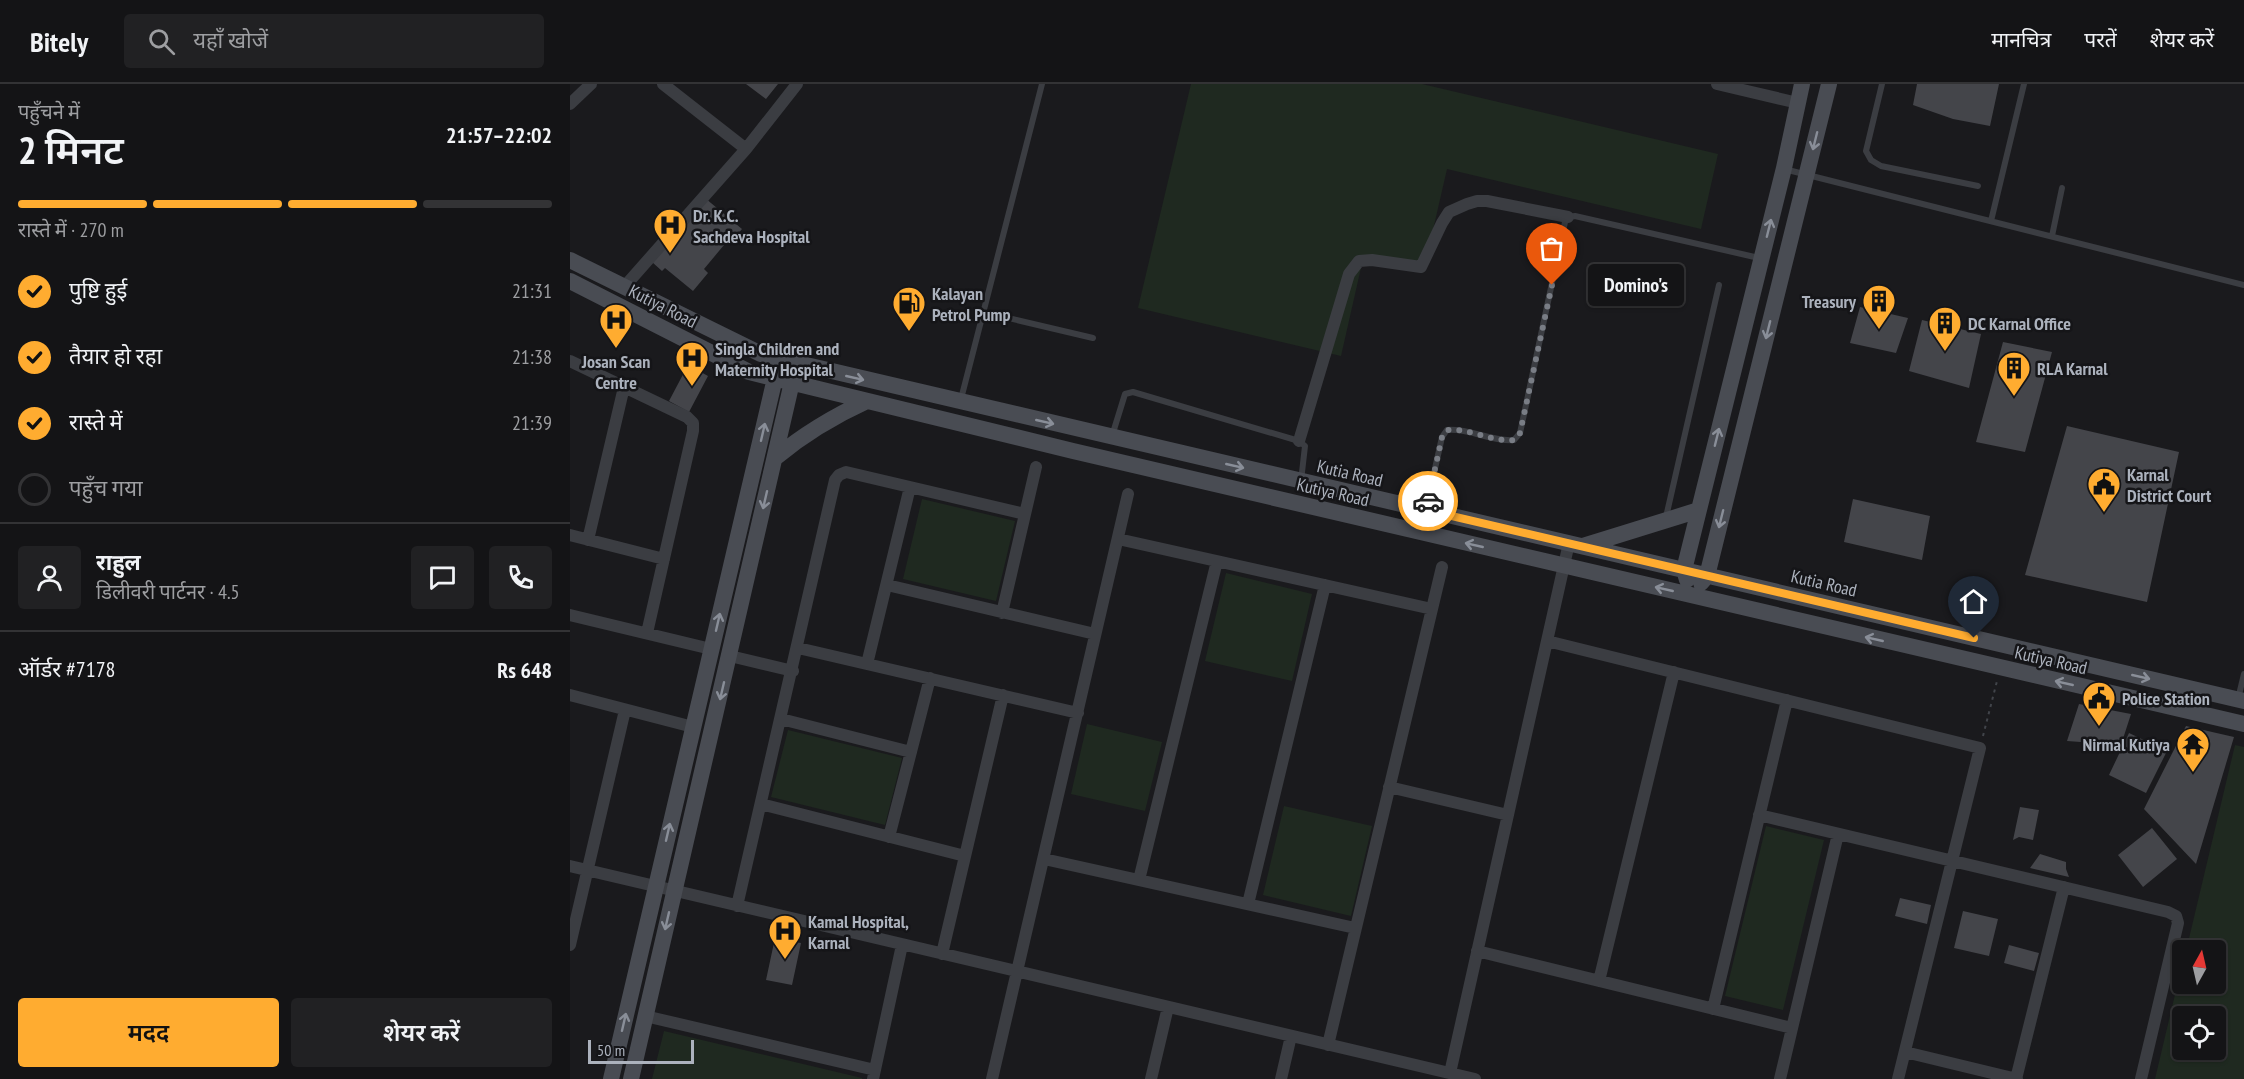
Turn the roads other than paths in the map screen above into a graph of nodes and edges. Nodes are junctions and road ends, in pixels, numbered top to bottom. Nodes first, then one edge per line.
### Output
1 (591, 84) edge
2 (663, 84) edge
3 (780, 84) edge
4 (1041, 84) edge
5 (1717, 84) edge
6 (1802, 84) edge
7 (1829, 84) edge
8 (1882, 84) edge
9 (2024, 84) edge
10 (794, 88) edge
11 (1798, 103) junction
12 (570, 104) edge
13 (746, 149) junction
14 (1784, 168) junction
15 (1806, 174) junction
16 (1978, 186) dead end
17 (2061, 188) dead end
18 (1568, 217) junction
19 (1991, 221) junction
20 (2052, 236) junction
21 (1761, 259) junction
22 (570, 260) edge
23 (570, 281) edge
24 (1719, 285) dead end
25 (2244, 285) edge
26 (626, 286) junction
27 (983, 312) junction
28 (1093, 338) dead end
29 (570, 361) edge
30 (789, 361) junction
31 (775, 378) junction
32 (792, 382) junction
33 (624, 387) junction
34 (1728, 394) junction
35 (867, 401) junction
36 (1750, 401) junction
37 (960, 402) junction
38 (1112, 437) junction
39 (1299, 441) junction
40 (775, 458) junction
41 (1036, 467) dead end
42 (1300, 481) junction
43 (910, 488) junction
44 (1128, 494) dead end
45 (1426, 510) junction
46 (1699, 510) junction
47 (1025, 514) junction
48 (1666, 520) junction
49 (570, 535) edge
50 (1118, 539) junction
51 (588, 540) junction
52 (1576, 545) junction
53 (664, 559) junction
54 (1217, 561) junction
55 (1564, 566) junction
56 (1442, 567) dead end
57 (1684, 570) junction
58 (1707, 576) junction
59 (887, 585) junction
60 (1325, 585) junction
61 (1691, 596) junction
62 (1432, 609) junction
63 (1002, 613) junction
64 (570, 615) edge
65 (647, 633) junction
66 (1095, 634) junction
67 (1547, 641) junction
68 (798, 648) junction
69 (711, 649) junction
70 (730, 656) junction
71 (867, 664) junction
72 (793, 671) junction
73 (1674, 672) junction
74 (2244, 674) edge
75 (930, 678) junction
76 (570, 695) edge
77 (1003, 695) junction
78 (1787, 700) junction
79 (2241, 700) edge
80 (625, 710) junction
81 (1078, 713) junction
82 (782, 719) junction
83 (2238, 723) edge
84 (693, 728) junction
85 (911, 752) junction
86 (1389, 788) junction
87 (761, 804) junction
88 (1508, 815) junction
89 (1759, 816) junction
90 (1838, 834) junction
91 (889, 837) junction
92 (965, 856) junction
93 (1044, 859) junction
94 (1952, 861) junction
95 (570, 866) edge
96 (588, 870) junction
97 (1139, 880) junction
98 (656, 886) junction
99 (2064, 887) junction
100 (674, 891) junction
101 (1248, 904) junction
102 (737, 906) junction
103 (1355, 928) junction
104 (570, 945) edge
105 (902, 945) junction
106 (1477, 951) junction
107 (942, 954) junction
108 (1018, 972) junction
109 (1599, 981) junction
110 (1168, 1007) junction
111 (1713, 1009) junction
112 (645, 1016) junction
113 (1792, 1028) junction
114 (1291, 1036) junction
115 (1328, 1045) junction
116 (1905, 1052) junction
117 (1450, 1073) junction
118 (874, 1075) edge
119 (611, 1079) edge
120 (631, 1079) edge
121 (992, 1079) edge
122 (1151, 1079) edge
123 (1281, 1079) edge
124 (1475, 1079) edge
125 (1780, 1079) edge
126 (1898, 1079) edge
127 (2017, 1079) edge
128 (2141, 1079) edge

1 - 12 street
2 - 13 street
3 - 10 street
4 - 27 lane
5 - 11 street
6 - 11 street
7 -> 15 street
8 - 16 lane
9 - 19 lane
10 - 13 street
11 - 14 street
13 - 26 street
14 - 15 lane
21 -> 14 street
15 - 19 lane
15 -> 36 street
17 - 20 lane
18 - 21 lane
18 - 39 street
18 - 45 lane
19 - 20 lane
20 - 25 lane
21 - 34 street
22 - 26 street, Kutia Road
23 - 31 street, Kutiya Road
24 - 48 lane
26 - 30 street, Kutia Road
27 - 28 lane
27 - 37 lane
29 - 33 street
30 - 31 street
30 - 32 street
30 -> 37 street, Kutia Road
31 - 32 street, Kutiya Road
69 -> 31 street
32 - 35 street, Kutiya Road
32 - 40 street
33 - 51 street
33 - 53 street
34 - 36 street
46 -> 34 street
35 - 40 street
55 -> 35 street, Kutiya Road
36 -> 58 street
37 -> 38 street, Kutia Road
38 - 39 lane
38 -> 42 street, Kutia Road
39 - 42 lane
40 -> 70 street
41 - 47 street
42 - 45 street, Kutia Road
43 - 47 street
43 - 59 street
43 - 68 street
44 - 50 street
45 - 52 street, Kutia Road
46 - 48 street
46 - 57 street
47 - 63 street
48 - 52 street
49 - 51 street
50 - 54 street
50 - 66 street
51 - 53 street
52 - 55 street
52 - 57 street, Kutia Road
53 - 65 street
54 - 60 street
54 - 97 street
61 -> 55 street, Kutiya Road
55 - 67 street
56 - 62 street
57 - 58 street, Kutia Road
57 - 61 street
58 - 61 street
58 -> 79 street, Kutia Road
59 - 63 street
59 - 71 street
60 - 62 street
60 - 101 street
83 -> 61 street, Kutiya Road
62 - 86 street
63 - 66 street
64 - 65 street
65 - 69 street
66 - 81 street
67 - 73 street
67 - 88 street
68 - 71 street
68 - 72 street
69 - 84 street
70 - 72 street
70 -> 100 street
71 - 75 street
72 - 82 street
73 - 78 street
73 - 109 street
74 - 79 lane
75 - 77 street
75 - 85 street
76 - 80 street
77 - 81 street
77 - 92 street
78 - 89 street
78 - 94 street
79 - 83 street
80 - 84 street
80 - 96 street
81 - 93 street
82 - 85 street
82 - 87 street
98 -> 84 street
85 - 91 street
86 - 88 street
86 - 103 street
87 - 91 street
87 - 102 street
88 - 106 street
89 - 90 street
89 - 111 street
90 - 94 street
90 - 113 street
91 - 92 street
92 - 107 street
93 - 97 street
93 - 108 street
94 - 99 street
94 - 116 street
95 - 96 street
96 - 98 street
96 - 104 street
97 - 101 street
98 - 100 street
119 -> 98 street
99 - 127 street
99 - 128 street
100 - 102 street
100 -> 112 street
101 - 103 street
102 - 105 street
103 - 115 street
105 - 107 street
105 - 118 street
106 - 109 street
106 - 117 street
107 - 108 street
108 - 110 street
108 - 121 street
109 - 111 street
110 - 114 street
110 - 122 street
111 - 113 street
112 - 118 street
112 - 120 street
113 - 125 street
114 - 115 street
114 - 123 street
115 - 117 street
116 - 126 street
116 - 127 street
117 - 124 street

